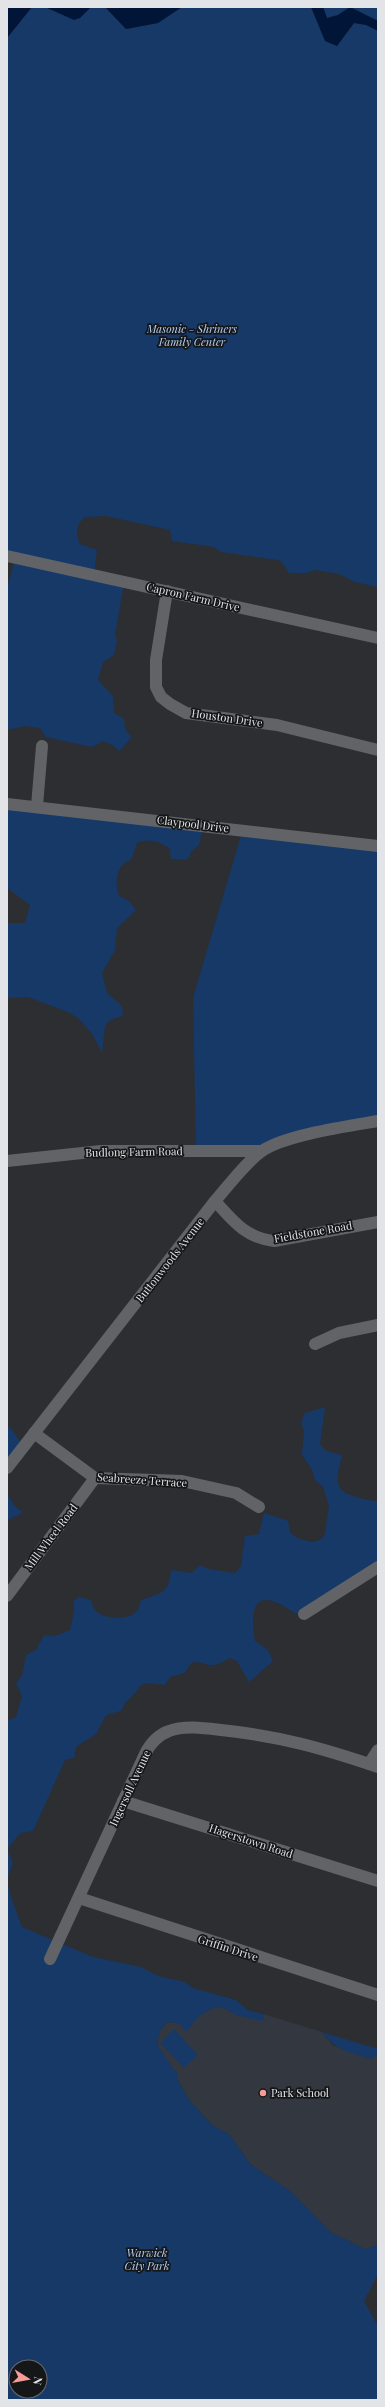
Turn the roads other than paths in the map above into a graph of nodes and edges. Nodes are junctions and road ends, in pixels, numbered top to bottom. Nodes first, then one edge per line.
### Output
1 (7, 556) edge
2 (167, 591) junction
3 (378, 638) edge
4 (42, 746) dead end
5 (378, 750) edge
6 (7, 804) edge
7 (37, 806) junction
8 (378, 846) edge
9 (378, 1120) edge
10 (262, 1151) junction
11 (7, 1161) edge
12 (216, 1201) junction
13 (378, 1222) edge
14 (378, 1325) edge
15 (315, 1344) dead end
16 (34, 1433) junction
17 (23, 1448) junction
18 (7, 1451) edge
19 (7, 1468) edge
20 (95, 1478) junction
21 (259, 1507) dead end
22 (378, 1567) edge
23 (7, 1596) edge
24 (304, 1614) dead end
25 (378, 1750) edge
26 (374, 1766) edge
27 (123, 1801) junction
28 (378, 1881) edge
29 (79, 1898) junction
30 (50, 1959) dead end
31 (378, 1995) edge

1 - 2 street, Capron Farm Drive
2 - 3 street, Capron Farm Drive
2 - 5 street, Houston Drive
4 - 7 street
6 - 7 street, Claypool Drive
7 - 8 street, Claypool Drive
9 - 10 street, Buttonwoods Avenue
10 - 11 street, Budlong Farm Road
10 - 12 street, Buttonwoods Avenue
12 - 13 street, Fieldstone Road
12 - 16 street, Buttonwoods Avenue
14 - 15 street
16 - 17 street, Buttonwoods Avenue
16 - 20 street, Seabreeze Terrace
17 - 18 street
17 - 19 street, Buttonwoods Avenue
20 - 21 street, Seabreeze Terrace
20 - 23 street, Mill Wheel Road
22 - 24 street
25 - 26 street
26 - 27 street, Ingersoll Avenue
27 - 28 street, Hagerstown Road
27 - 29 street, Ingersoll Avenue
29 - 30 street, Ingersoll Avenue
29 - 31 street, Griffin Drive

